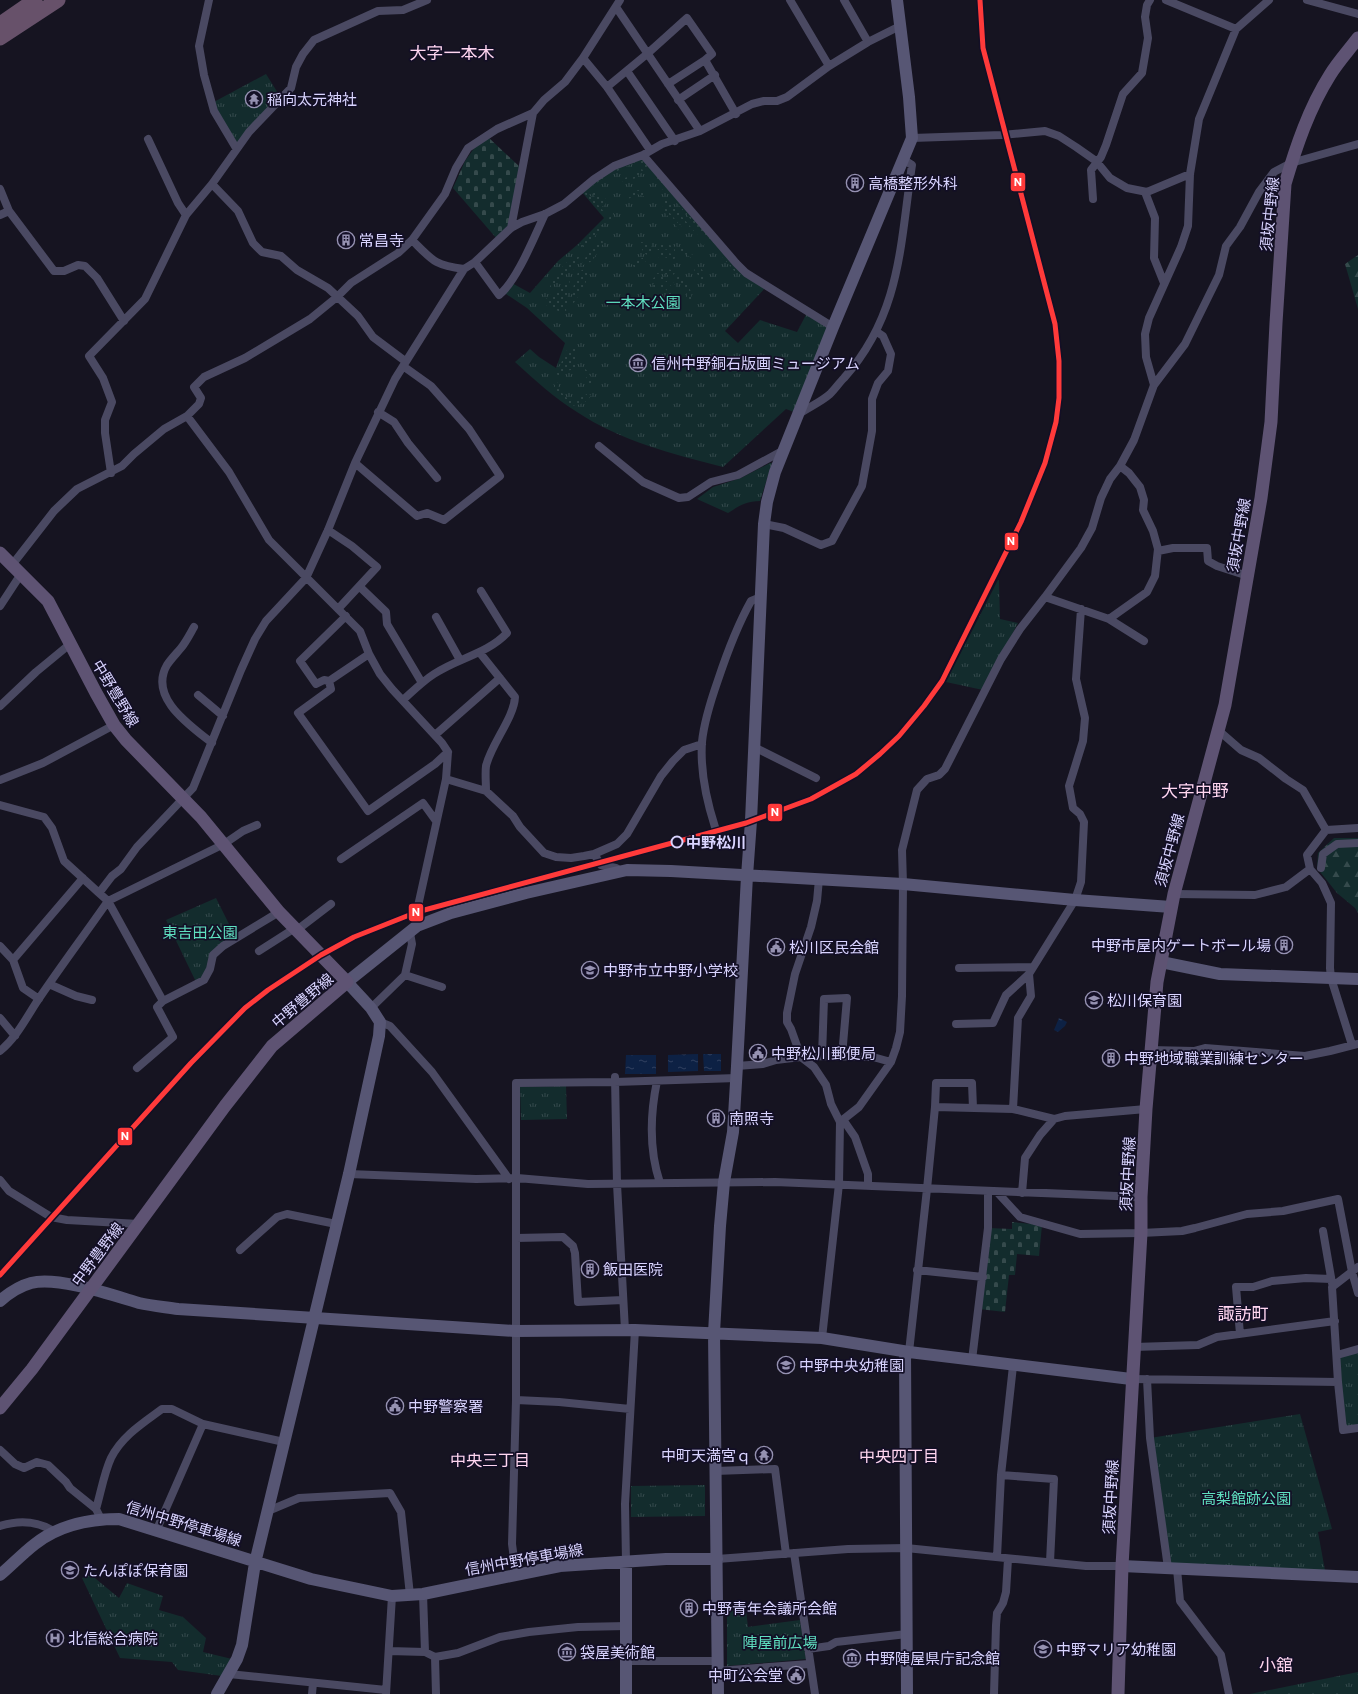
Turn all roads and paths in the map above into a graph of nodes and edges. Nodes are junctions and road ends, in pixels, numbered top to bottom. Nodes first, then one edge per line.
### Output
1 (35, 0) edge
2 (58, 0) edge
3 (209, 0) edge
4 (427, 0) edge
5 (790, 0) edge
6 (844, 0) edge
7 (897, 0) edge
8 (1150, 0) edge
9 (1166, 0) edge
10 (1269, 0) edge
11 (1307, 0) edge
12 (618, 3) edge
13 (1358, 14) edge
14 (0, 24) edge
15 (900, 26) junction
16 (1236, 29) junction
17 (0, 38) edge
18 (1358, 38) edge
19 (868, 42) junction
20 (647, 54) junction
21 (583, 58) junction
22 (705, 60) junction
23 (829, 66) junction
24 (627, 71) junction
25 (715, 76) junction
26 (668, 84) junction
27 (607, 87) junction
28 (678, 100) junction
29 (533, 113) junction
30 (736, 114) junction
31 (700, 132) junction
32 (912, 138) junction
33 (148, 139) dead end
34 (675, 140) junction
35 (1358, 144) edge
36 (236, 148) junction
37 (650, 150) junction
38 (643, 155) junction
39 (904, 160) junction
40 (1096, 161) junction
41 (1291, 163) junction
42 (1190, 174) junction
43 (212, 184) junction
44 (0, 189) edge
45 (1145, 192) junction
46 (1093, 199) dead end
47 (9, 211) junction
48 (545, 214) junction
49 (0, 215) edge
50 (186, 215) junction
51 (511, 228) junction
52 (412, 240) junction
53 (475, 262) junction
54 (464, 269) junction
55 (1164, 283) junction
56 (337, 297) junction
57 (124, 321) junction
58 (833, 327) junction
59 (877, 332) junction
60 (404, 364) junction
61 (1154, 385) junction
62 (378, 412) junction
63 (799, 414) junction
64 (187, 416) junction
65 (599, 446) dead end
66 (784, 450) junction
67 (355, 463) junction
68 (1120, 466) junction
69 (111, 473) junction
70 (437, 478) dead end
71 (764, 524) junction
72 (328, 530) junction
73 (1158, 551) junction
74 (0, 553) edge
75 (16, 569) junction
76 (1248, 576) junction
77 (306, 578) junction
78 (360, 587) junction
79 (481, 591) dead end
80 (761, 597) junction
81 (1045, 598) junction
82 (0, 606) edge
83 (338, 609) junction
84 (1081, 609) junction
85 (346, 616) junction
86 (436, 617) dead end
87 (1109, 619) junction
88 (194, 627) dead end
89 (1144, 641) dead end
90 (70, 644) junction
91 (480, 653) junction
92 (369, 654) junction
93 (460, 660) junction
94 (500, 678) junction
95 (328, 681) junction
96 (422, 683) junction
97 (198, 695) dead end
98 (403, 700) junction
99 (0, 706) edge
100 (223, 716) junction
101 (114, 725) junction
102 (1218, 730) junction
103 (435, 735) junction
104 (212, 743) junction
105 (702, 744) junction
106 (754, 748) junction
107 (448, 752) junction
108 (816, 778) dead end
109 (446, 779) junction
110 (0, 780) edge
111 (486, 791) junction
112 (183, 800) junction
113 (0, 805) edge
114 (436, 821) junction
115 (257, 824) dead end
116 (715, 826) dead end
117 (1358, 828) edge
118 (1326, 830) junction
119 (1358, 843) edge
120 (224, 844) junction
121 (594, 854) junction
122 (341, 859) dead end
123 (1321, 868) dead end
124 (1310, 870) junction
125 (620, 871) junction
126 (747, 876) junction
127 (83, 878) junction
128 (819, 879) junction
129 (903, 884) junction
130 (99, 893) junction
131 (1174, 894) junction
132 (1075, 900) junction
133 (108, 901) junction
134 (331, 904) dead end
135 (418, 906) dead end
136 (1171, 907) junction
137 (279, 912) junction
138 (296, 929) junction
139 (410, 933) junction
140 (0, 946) edge
141 (259, 951) dead end
142 (12, 960) junction
143 (1161, 962) junction
144 (959, 968) dead end
145 (1031, 970) junction
146 (405, 975) junction
147 (1331, 978) junction
148 (1358, 979) edge
149 (347, 982) junction
150 (49, 984) junction
151 (442, 987) dead end
152 (38, 999) junction
153 (92, 1000) dead end
154 (163, 1002) junction
155 (371, 1008) junction
156 (0, 1018) edge
157 (380, 1022) junction
158 (956, 1024) dead end
159 (15, 1036) junction
160 (1355, 1045) edge
161 (1150, 1050) junction
162 (0, 1051) edge
163 (822, 1056) junction
164 (842, 1056) junction
165 (801, 1057) junction
166 (891, 1062) junction
167 (137, 1068) dead end
168 (737, 1072) junction
169 (615, 1079) junction
170 (657, 1080) junction
171 (935, 1107) junction
172 (972, 1108) junction
173 (1013, 1109) junction
174 (1146, 1109) junction
175 (1054, 1119) junction
176 (842, 1121) junction
177 (349, 1174) junction
178 (513, 1179) junction
179 (0, 1180) edge
180 (724, 1182) junction
181 (660, 1183) junction
182 (617, 1184) junction
183 (839, 1184) junction
184 (868, 1186) junction
185 (927, 1189) junction
186 (988, 1192) junction
187 (997, 1192) junction
188 (1022, 1193) junction
189 (1141, 1198) junction
190 (139, 1224) junction
191 (336, 1224) junction
192 (1323, 1231) dead end
193 (1141, 1234) junction
194 (516, 1238) junction
195 (240, 1250) dead end
196 (1355, 1269) edge
197 (918, 1270) junction
198 (983, 1277) junction
199 (1332, 1283) junction
200 (90, 1290) junction
201 (1358, 1293) edge
202 (3, 1298) edge
203 (623, 1300) junction
204 (315, 1317) junction
205 (1335, 1321) junction
206 (630, 1330) junction
207 (516, 1331) junction
208 (714, 1333) junction
209 (1240, 1334) junction
210 (822, 1338) junction
211 (1134, 1347) junction
212 (1358, 1349) edge
213 (907, 1352) junction
214 (1337, 1355) junction
215 (972, 1360) junction
216 (1013, 1366) junction
217 (1132, 1378) junction
218 (1147, 1379) junction
219 (1338, 1382) junction
220 (516, 1400) junction
221 (0, 1408) edge
222 (630, 1409) junction
223 (203, 1424) junction
224 (1358, 1428) edge
225 (284, 1442) junction
226 (0, 1450) edge
227 (716, 1470) junction
228 (1000, 1475) junction
229 (268, 1511) junction
230 (99, 1514) junction
231 (0, 1526) edge
232 (157, 1529) junction
233 (54, 1532) junction
234 (906, 1548) junction
235 (790, 1553) junction
236 (997, 1557) junction
237 (717, 1559) junction
238 (1008, 1559) junction
239 (255, 1562) junction
240 (626, 1562) junction
241 (1050, 1562) junction
242 (1122, 1566) junction
243 (1172, 1569) junction
244 (516, 1574) junction
245 (0, 1575) edge
246 (1358, 1578) edge
247 (410, 1594) junction
248 (423, 1594) junction
249 (392, 1596) junction
250 (627, 1626) junction
251 (907, 1634) junction
252 (808, 1649) junction
253 (389, 1650) junction
254 (425, 1652) junction
255 (435, 1657) junction
256 (626, 1661) junction
257 (809, 1664) junction
258 (717, 1666) junction
259 (230, 1674) junction
260 (313, 1683) junction
261 (349, 1690) edge
262 (386, 1692) edge
263 (217, 1694) edge
264 (312, 1694) edge
265 (436, 1694) edge
266 (626, 1694) edge
267 (718, 1694) edge
268 (815, 1694) edge
269 (907, 1694) edge
270 (994, 1694) edge
271 (1118, 1694) edge
272 (1229, 1694) edge

1 - 14 highway
2 - 17 highway
3 - 36 street
4 - 36 street
5 - 23 street
6 - 19 street
7 - 15 street
8 - 40 street
9 - 16 street
10 - 16 street
11 - 13 street
12 - 20 street
12 - 21 street
15 - 19 street
15 - 32 street
16 - 42 street
18 - 41 main road, 須坂中野線
19 - 23 street
20 - 22 street
20 - 24 street
20 - 26 street
21 - 27 street
21 - 29 street
22 - 25 street
22 - 26 street
23 - 30 street
24 - 27 street
24 - 34 street
25 - 28 street
25 - 30 street
26 - 28 street
27 - 37 street
28 - 31 street
29 - 51 street
29 - 52 street
30 - 31 street
31 - 34 street
32 - 39 street
32 - 40 street
33 - 50 street
34 - 37 street
35 - 41 street
36 - 43 street
37 - 38 street
38 - 48 street
38 - 58 street
39 - 58 street
39 - 59 street
40 - 45 street
40 - 46 street
41 - 61 street
41 - 76 main road, 須坂中野線
42 - 45 street
42 - 55 street
43 - 50 street
43 - 56 street
44 - 47 street
45 - 55 street
47 - 49 street
47 - 57 street
48 - 51 street
48 - 53 street
50 - 57 street
51 - 53 street
52 - 54 street
52 - 56 street
53 - 54 street
54 - 60 street
55 - 61 street
56 - 60 street
56 - 64 street
57 - 69 street
58 - 63 street
59 - 63 street
59 - 71 street
60 - 62 street
60 - 67 street
61 - 68 street
62 - 67 street
62 - 70 street
63 - 66 street
64 - 69 street
64 - 77 street
65 - 66 street
66 - 71 street
67 - 72 street
68 - 73 street
68 - 81 street
69 - 75 street
71 - 80 street
72 - 77 street
72 - 78 street
73 - 76 street
73 - 87 street
74 - 75 main road, 中野豊野線
75 - 82 street
75 - 90 main road, 中野豊野線
76 - 102 main road, 須坂中野線
77 - 83 street
77 - 100 street
78 - 83 street
78 - 96 street
79 - 91 street
80 - 105 street
80 - 106 street
81 - 84 street
81 - 129 street
83 - 85 street
84 - 87 street
84 - 132 street
85 - 92 street
85 - 95 street
86 - 93 street
87 - 89 street
88 - 104 street
90 - 99 street
90 - 101 main road, 中野豊野線
91 - 93 street
91 - 94 street
92 - 95 street
92 - 98 street
93 - 96 street
94 - 103 street
94 - 111 street
95 - 107 street
96 - 98 street
97 - 100 street
98 - 103 street
100 - 104 street
101 - 110 street
101 - 112 main road, 中野豊野線
102 - 118 street
102 - 131 main road, 須坂中野線
103 - 107 street
104 - 112 street
105 - 116 street
105 - 121 street
106 - 108 street
106 - 126 street
107 - 109 street
109 - 111 street
109 - 114 street
111 - 121 street
112 - 120 main road, 中野豊野線
112 - 130 street
113 - 127 street
114 - 122 street
114 - 135 street
115 - 120 street
117 - 118 street
118 - 124 street
119 - 123 street
120 - 133 street
120 - 137 main road, 中野豊野線
121 - 125 street
124 - 131 street
124 - 147 street
125 - 126 street
125 - 139 street
126 - 128 street
126 - 168 street
127 - 130 street
127 - 142 street
128 - 129 street
128 - 165 street
129 - 132 street
129 - 166 street
130 - 133 street
131 - 136 main road, 須坂中野線
132 - 136 street
132 - 145 street
133 - 150 street
133 - 154 street
134 - 138 street
136 - 143 main road, 須坂中野線
137 - 138 main road, 中野豊野線
137 - 154 street
138 - 141 street
138 - 149 main road, 中野豊野線
139 - 146 street
139 - 149 street
140 - 142 street
142 - 152 street
143 - 147 street
143 - 161 main road, 須坂中野線
144 - 145 street
145 - 158 street
145 - 173 street
146 - 151 street
146 - 155 street
147 - 148 street
147 - 160 street
149 - 155 street
149 - 190 main road, 中野豊野線
150 - 152 street
150 - 153 street
152 - 159 street
154 - 167 street
155 - 157 street
156 - 159 street
157 - 177 street
157 - 178 street
159 - 162 street
160 - 161 street
161 - 174 main road, 須坂中野線
163 - 164 street
163 - 164 street
163 - 165 street
164 - 166 street
165 - 168 street
165 - 176 street
166 - 176 street
168 - 170 street
168 - 180 street
169 - 170 street
169 - 178 street
169 - 182 street
170 - 181 street
171 - 172 street
171 - 172 street
171 - 185 street
172 - 173 street
173 - 175 street
174 - 175 street
174 - 189 main road, 須坂中野線
175 - 188 street
176 - 183 street
176 - 184 street
177 - 178 street
177 - 191 street
178 - 182 street
178 - 194 street
179 - 190 street
180 - 181 street
180 - 183 street
180 - 208 street
181 - 182 street
182 - 203 street
183 - 184 street
183 - 210 street
184 - 185 street
185 - 186 street
185 - 197 street
186 - 187 street
186 - 198 street
187 - 188 street
187 - 193 street
188 - 189 street
189 - 193 main road, 須坂中野線
190 - 200 main road, 中野豊野線
191 - 195 street
191 - 204 street
192 - 199 street
193 - 196 street
193 - 211 main road, 須坂中野線
194 - 203 street
194 - 207 street
196 - 199 street
196 - 201 street
197 - 198 street
197 - 213 street
198 - 215 street
199 - 205 street
199 - 209 street
200 - 202 street
200 - 204 street
200 - 221 main road, 中野豊野線
203 - 206 street
204 - 207 street
204 - 225 street
205 - 209 street
205 - 214 street
206 - 207 street
206 - 208 street
206 - 222 street
207 - 220 street
208 - 210 street
208 - 227 street
209 - 211 street
210 - 213 street
211 - 217 main road, 須坂中野線
212 - 214 street
213 - 215 street
213 - 234 street
214 - 219 street
215 - 216 street
216 - 217 street
216 - 228 street
217 - 218 street
217 - 242 main road, 須坂中野線
218 - 219 street
218 - 243 street
219 - 224 street
220 - 222 street
220 - 244 street
222 - 240 street
223 - 225 street
223 - 230 street
223 - 232 street
225 - 229 street
226 - 230 street
227 - 235 street
227 - 237 street
228 - 236 street
228 - 241 street
229 - 239 street
229 - 247 street
230 - 232 street, 信州中野停車場線
230 - 233 street, 信州中野停車場線
231 - 233 street
232 - 239 street, 信州中野停車場線
233 - 245 street, 信州中野停車場線
234 - 235 street
234 - 236 street
234 - 251 street
235 - 237 street
235 - 252 street
236 - 238 street
237 - 240 street, 信州中野停車場線
237 - 258 street
238 - 241 street
238 - 270 street
239 - 249 street, 信州中野停車場線
239 - 259 street, 信州中野停車場線
240 - 244 street, 信州中野停車場線
240 - 250 street
241 - 242 street
242 - 243 street
242 - 271 main road, 須坂中野線
243 - 246 street
243 - 272 street
244 - 248 street, 信州中野停車場線
247 - 248 street, 信州中野停車場線
247 - 249 street, 信州中野停車場線
248 - 254 street
249 - 253 street
250 - 255 street
250 - 256 street
251 - 252 street
251 - 269 street
252 - 257 street
253 - 254 street
253 - 262 street
254 - 255 street
255 - 265 street
256 - 258 street
256 - 266 street
257 - 258 street
257 - 268 street
258 - 267 street
259 - 260 street
259 - 263 street, 信州中野停車場線
260 - 261 street
260 - 264 street
261 - 262 street

